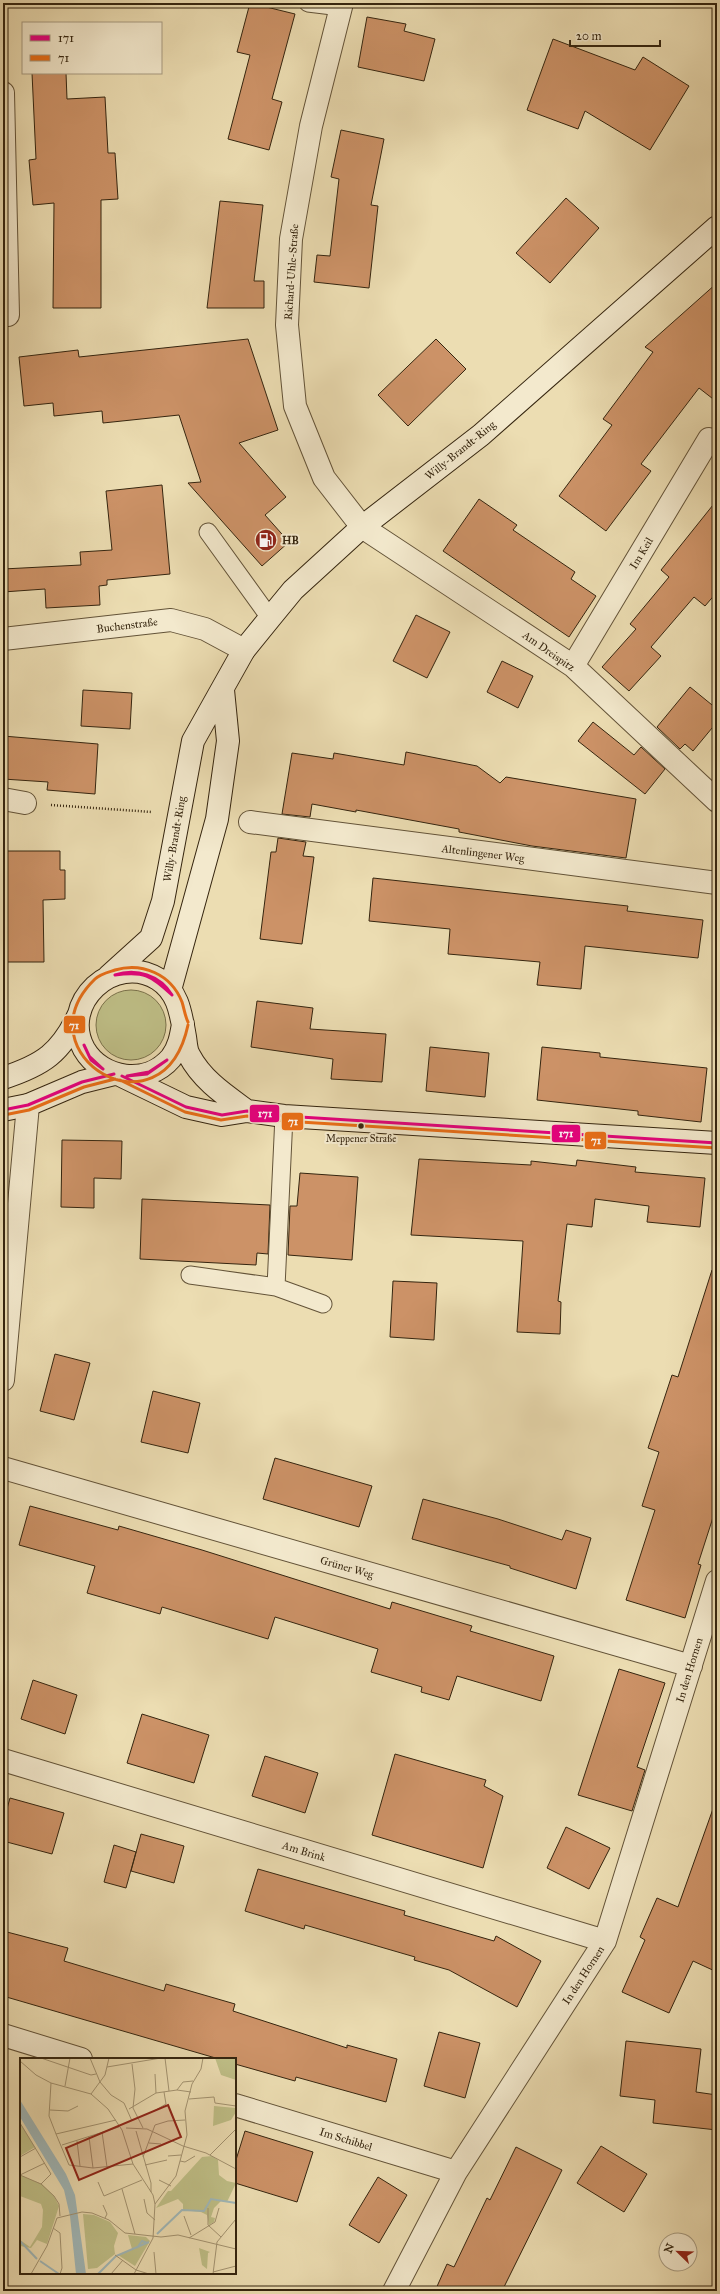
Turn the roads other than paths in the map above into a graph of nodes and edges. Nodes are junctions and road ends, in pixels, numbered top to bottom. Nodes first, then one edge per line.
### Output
1 (308, 3) edge
2 (342, 5) edge
3 (3, 93) edge
4 (717, 227) edge
5 (8, 315) dead end
6 (709, 439) dead end
7 (362, 527) junction
8 (208, 532) dead end
9 (270, 618) junction
10 (3, 640) edge
11 (244, 650) junction
12 (573, 666) junction
13 (223, 690) junction
14 (3, 799) edge
15 (717, 801) edge
16 (25, 803) road end
17 (250, 822) dead end
18 (717, 883) edge
19 (109, 976) junction
20 (170, 990) junction
21 (79, 1013) junction
22 (183, 1024) junction
23 (118, 1075) junction
24 (3, 1078) edge
25 (28, 1105) junction
26 (3, 1110) edge
27 (247, 1111) junction
28 (284, 1116) junction
29 (717, 1143) edge
30 (190, 1275) dead end
31 (276, 1287) junction
32 (323, 1304) dead end
33 (3, 1380) edge
34 (3, 1468) edge
35 (717, 1581) edge
36 (690, 1666) junction
37 (3, 1760) edge
38 (605, 1941) junction
39 (3, 2036) edge
40 (78, 2058) edge
41 (236, 2105) edge
42 (456, 2172) junction
43 (394, 2291) edge

1 - 2 lane
2 - 7 street, Richard-Uhle-Straße
3 - 5 street
4 - 7 street, Willy-Brandt-Ring
6 - 12 street, Im Keil
7 - 9 street, Willy-Brandt-Ring
7 - 12 street, Am Dreispitz
8 - 9 lane
9 - 11 street, Willy-Brandt-Ring
10 - 11 street, Buchenstraße
11 - 13 street, Willy-Brandt-Ring
12 - 15 street, Am Dreispitz
13 - 19 street, Willy-Brandt-Ring
13 - 20 street
14 - 16 street
17 - 18 street, Altenlingener Weg
19 - 20 street
19 - 21 street
20 - 22 street
21 - 23 street
21 - 24 street
22 - 23 street
22 - 27 street
23 - 25 street
23 - 27 street
25 - 26 street
25 - 33 street
27 - 28 street
28 - 29 street
28 - 31 lane
30 - 31 lane
31 - 32 lane
34 - 36 street, Grüner Weg
35 - 36 street, In den Hornen
36 - 38 street, In den Hornen
37 - 38 street, Am Brink
38 - 42 street, In den Hornen
39 - 40 street
41 - 42 street, Im Schibbel
42 - 43 street, In den Hornen

